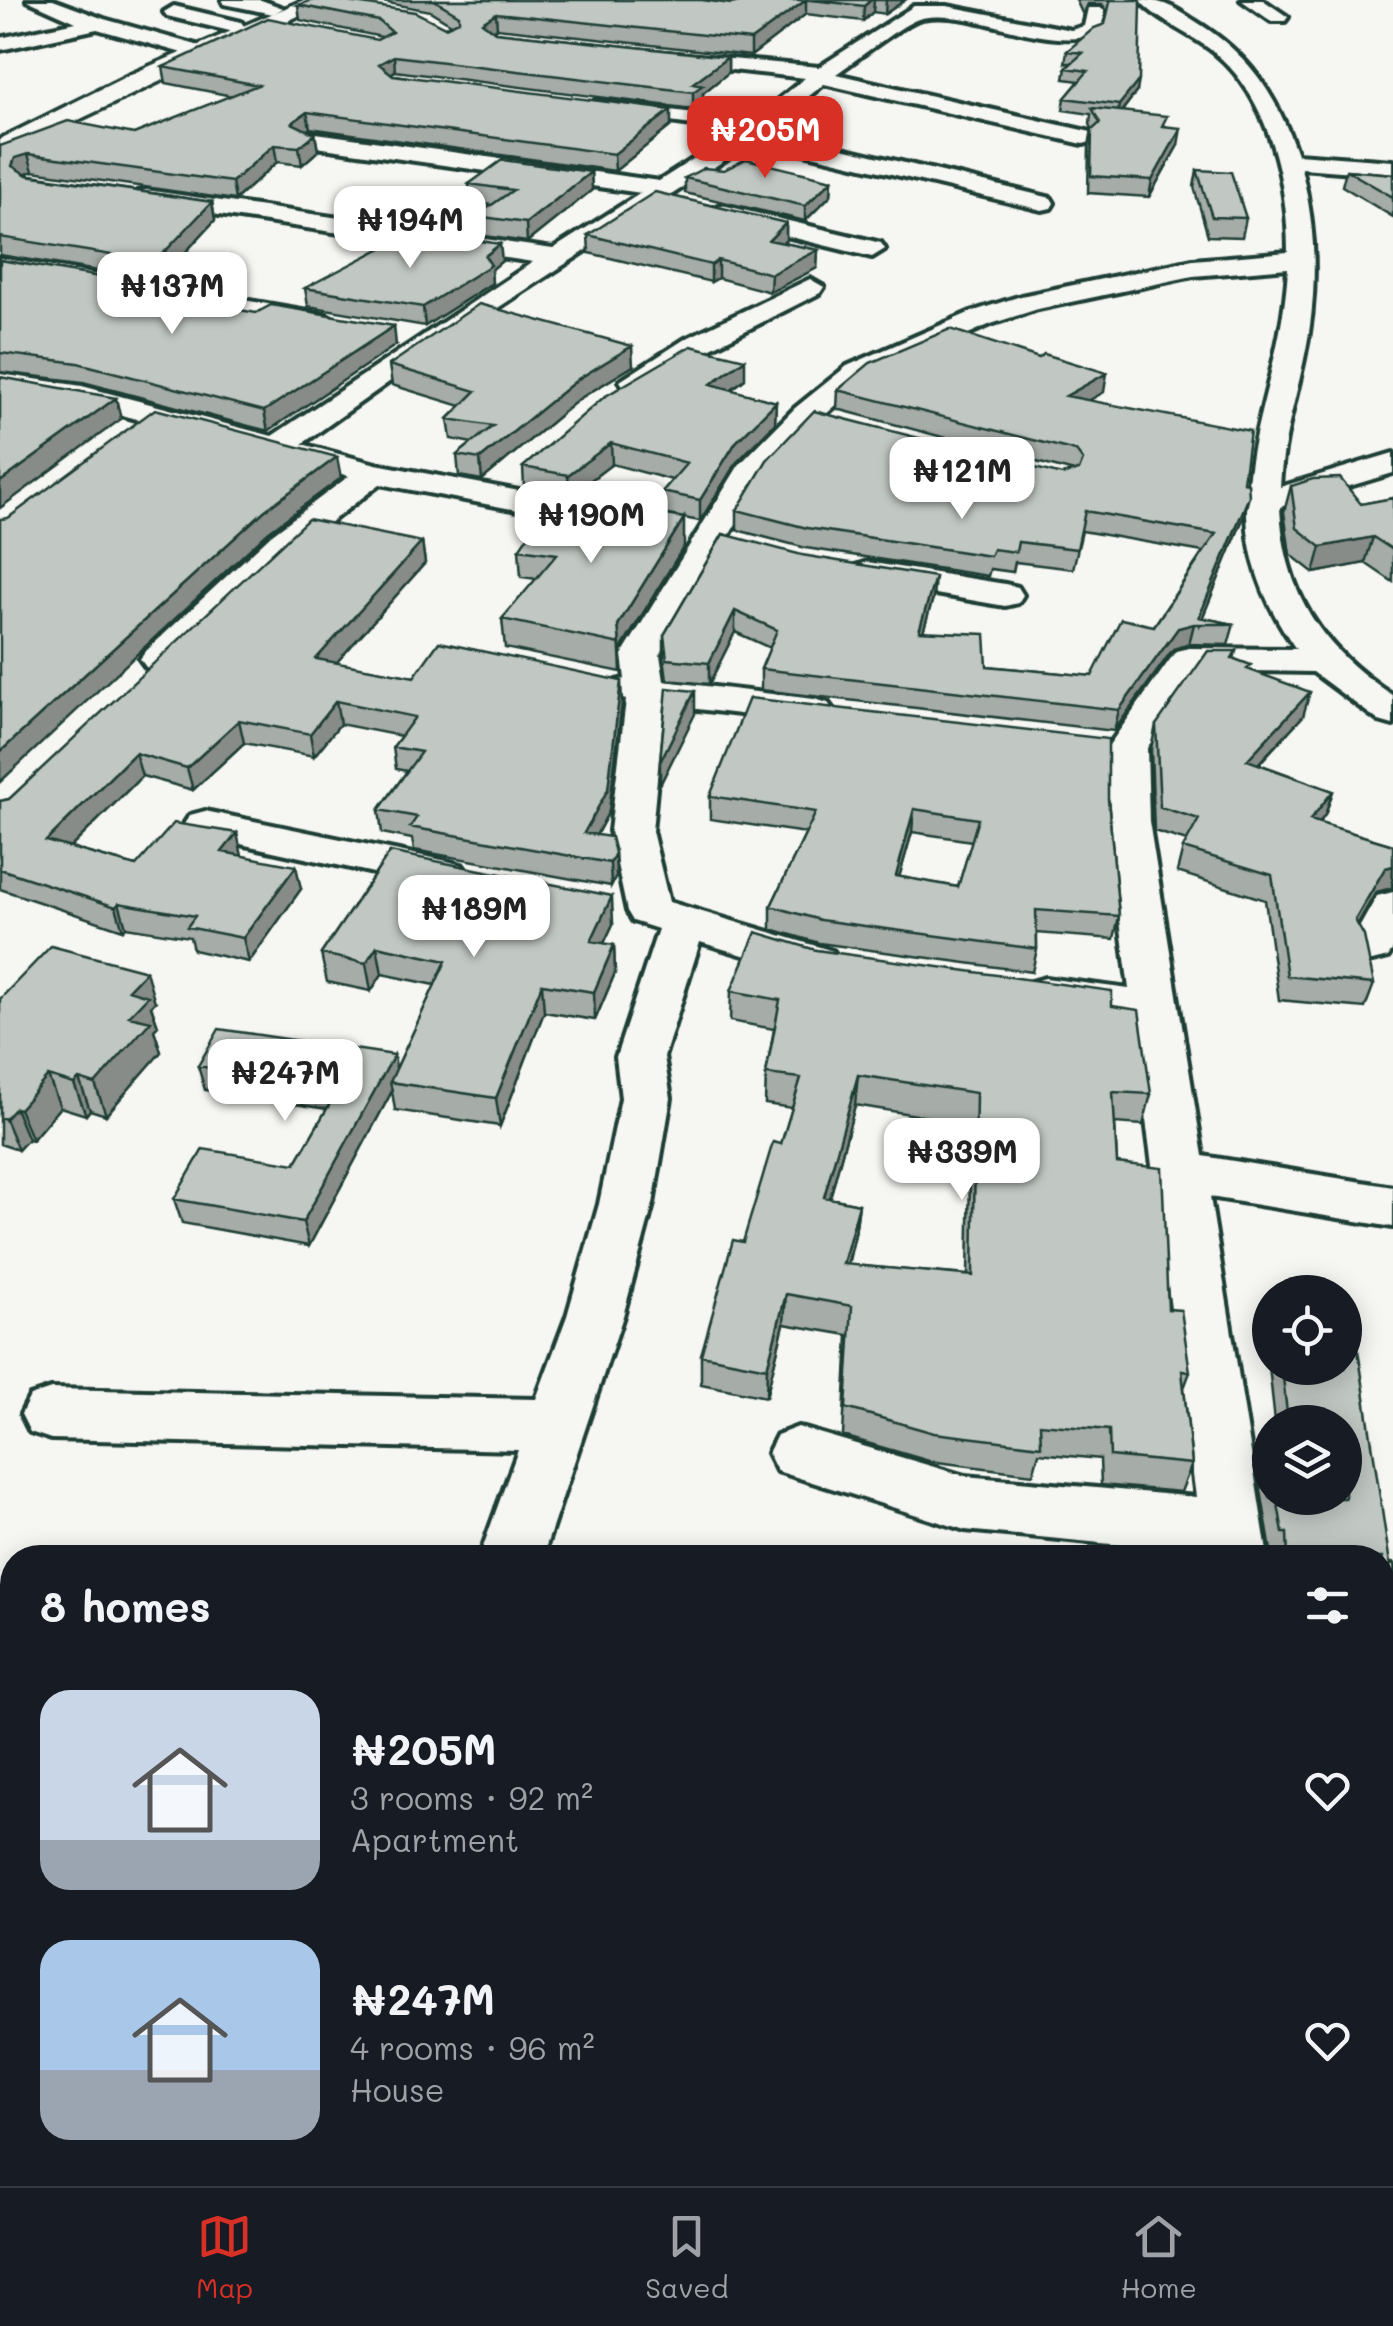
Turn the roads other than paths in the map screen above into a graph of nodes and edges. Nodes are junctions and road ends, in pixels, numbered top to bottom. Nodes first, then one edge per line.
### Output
1 (36, 0) edge
2 (231, 0) edge
3 (1250, 0) edge
4 (320, 3) edge
5 (1123, 9) edge
6 (174, 12) dead end
7 (269, 16) junction
8 (1278, 17) dead end
9 (97, 23) junction
10 (234, 26) junction
11 (300, 32) edge
12 (0, 44) edge
13 (192, 50) junction
14 (632, 53) edge
15 (821, 75) junction
16 (572, 102) edge
17 (754, 130) junction
18 (0, 135) edge
19 (1083, 137) dead end
20 (308, 139) edge
21 (0, 148) edge
22 (1288, 160) junction
23 (1393, 168) edge
24 (660, 193) junction
25 (123, 194) edge
26 (1042, 204) dead end
27 (872, 249) dead end
28 (561, 258) junction
29 (1300, 259) junction
30 (0, 266) edge
31 (810, 288) dead end
32 (354, 326) edge
33 (393, 333) edge
34 (431, 340) junction
35 (0, 383) edge
36 (606, 399) edge
37 (156, 414) junction
38 (806, 415) junction
39 (843, 424) edge
40 (124, 436) edge
41 (280, 445) junction
42 (1393, 463) edge
43 (519, 470) dead end
44 (374, 472) junction
45 (490, 496) junction
46 (1262, 504) junction
47 (638, 523) edge
48 (675, 530) edge
49 (712, 537) junction
50 (748, 547) edge
51 (839, 568) edge
52 (1005, 595) dead end
53 (1323, 661) junction
54 (593, 682) edge
55 (127, 690) edge
56 (646, 693) junction
57 (1393, 713) edge
58 (848, 715) edge
59 (205, 824) edge
60 (484, 882) edge
61 (1393, 906) edge
62 (648, 911) junction
63 (1372, 946) dead end
64 (850, 967) edge
65 (1020, 991) edge
66 (1156, 1009) junction
67 (1180, 1172) junction
68 (1393, 1207) edge
69 (50, 1414) dead end
70 (556, 1426) junction
71 (798, 1453) dead end
72 (1234, 1543) edge
73 (515, 1545) edge

1 - 9 street
2 - 7 street
3 - 8 street
4 - 7 main road
5 - 15 street
5 - 22 street
6 - 10 street
7 - 10 main road
7 - 11 street
7 - 13 main road
9 - 12 street
9 - 13 street
10 - 13 main road
13 - 18 main road
13 - 21 main road
14 - 15 street
15 - 17 street
15 - 19 street
16 - 17 street
17 - 24 street
17 - 26 street
20 - 24 street
22 - 23 street
22 - 29 street
24 - 27 street
24 - 28 street
25 - 28 street
28 - 34 street
29 - 38 street
29 - 46 street
30 - 32 street
31 - 36 street
33 - 34 street
34 - 41 street
35 - 37 street
37 - 40 street
37 - 41 street
38 - 39 street
38 - 49 street
41 - 44 street
42 - 46 street
43 - 45 street
44 - 45 street
44 - 55 street
45 - 47 street
46 - 53 street
48 - 49 street
49 - 50 street
49 - 56 street
51 - 52 street
53 - 57 street
53 - 66 street
54 - 56 street
56 - 58 street
56 - 62 street
59 - 60 street
61 - 63 street
62 - 64 street
62 - 70 street
65 - 66 street
66 - 67 street
67 - 68 street
67 - 72 street
69 - 70 street
70 - 73 street
71 - 72 street

